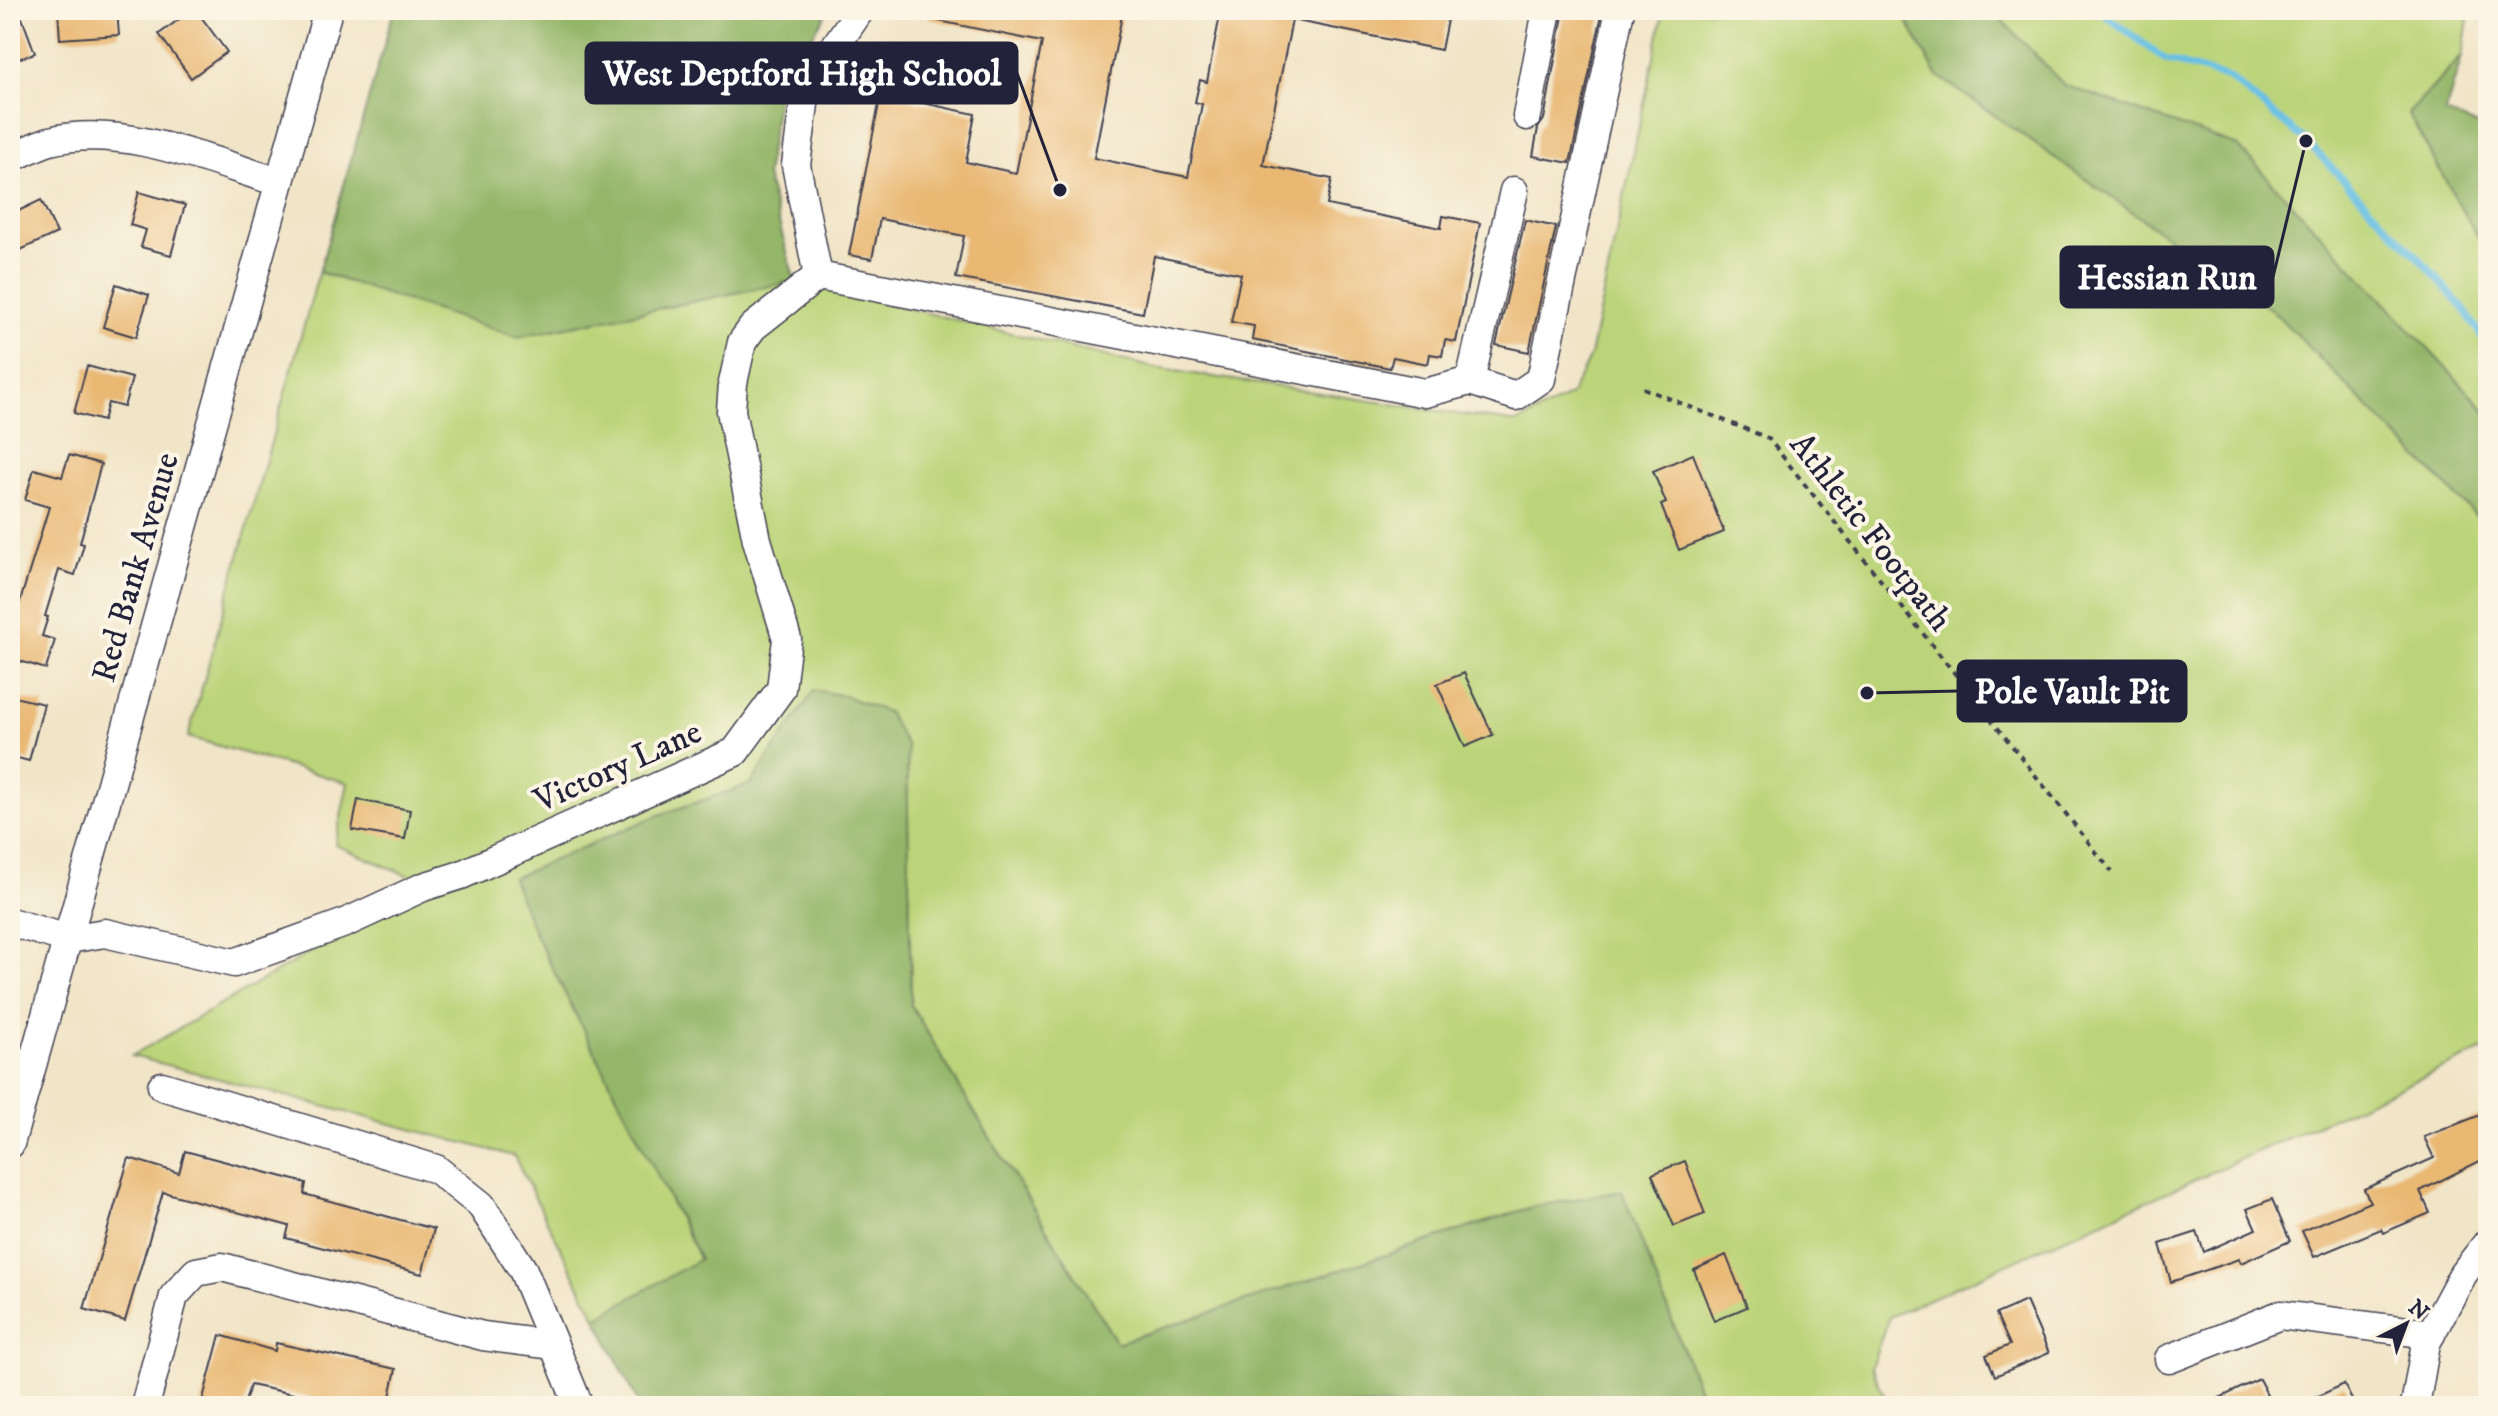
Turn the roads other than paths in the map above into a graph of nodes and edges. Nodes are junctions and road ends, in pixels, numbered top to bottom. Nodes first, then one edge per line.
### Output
1 (328, 10) edge
2 (860, 10) edge
3 (1547, 10) edge
4 (1620, 10) edge
5 (1527, 116) dead end
6 (10, 158) edge
7 (279, 182) junction
8 (1514, 191) dead end
9 (818, 276) junction
10 (1470, 381) junction
11 (10, 922) edge
12 (68, 939) junction
13 (162, 1086) dead end
14 (10, 1144) edge
15 (2488, 1242) edge
16 (2431, 1334) junction
17 (554, 1345) junction
18 (2169, 1359) dead end
19 (145, 1406) edge
20 (579, 1406) edge
21 (2415, 1406) edge

1 - 7 street, Red Bank Avenue
2 - 9 street
3 - 5 street
4 - 10 street
6 - 7 street
7 - 12 street, Red Bank Avenue
8 - 10 street
9 - 10 street
9 - 12 street, Victory Lane
11 - 12 street
12 - 14 street, Red Bank Avenue
13 - 17 street
15 - 16 street
16 - 18 street
16 - 21 street
17 - 19 street
17 - 20 street

